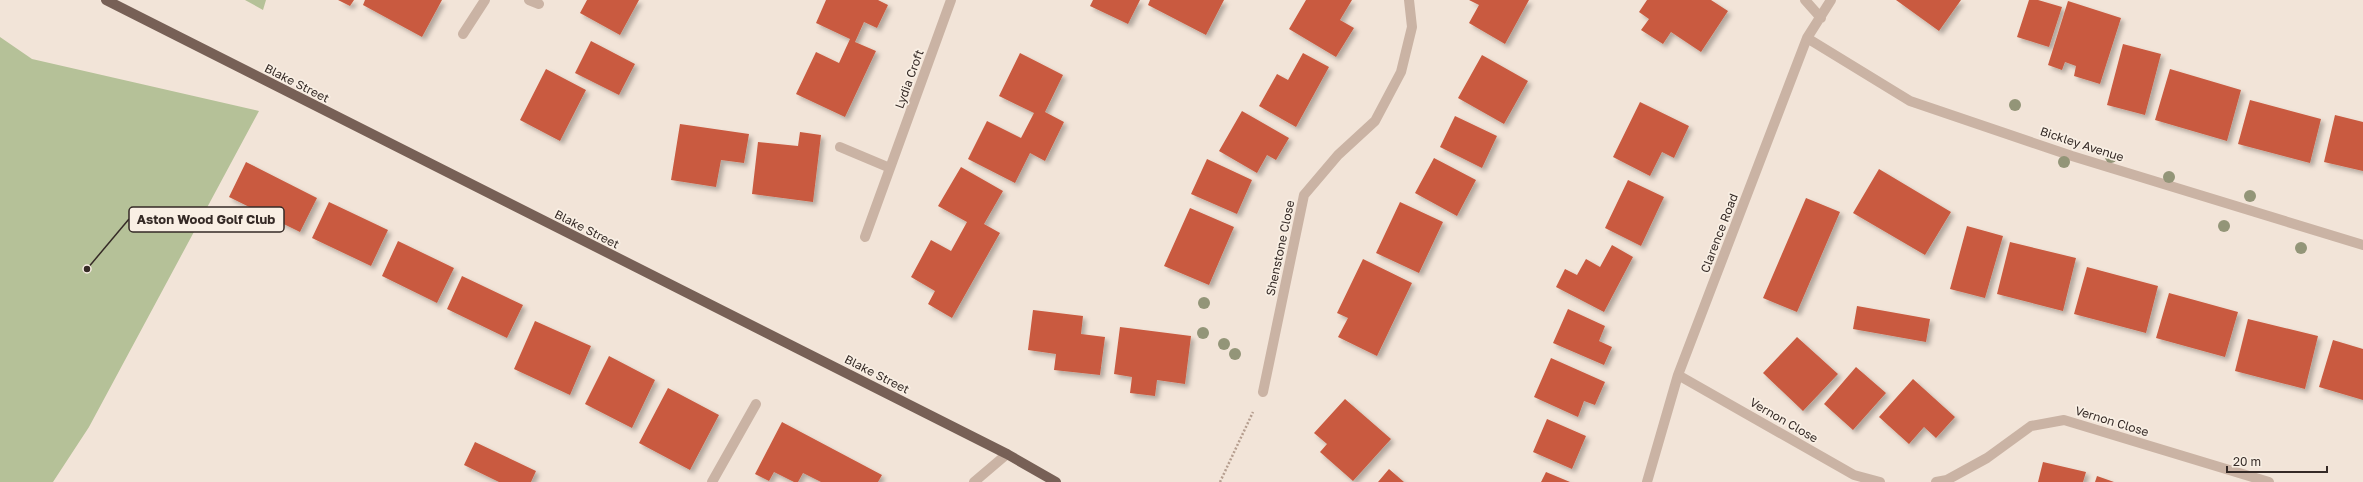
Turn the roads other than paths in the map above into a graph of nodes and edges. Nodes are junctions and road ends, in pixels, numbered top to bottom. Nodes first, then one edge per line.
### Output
1 (106, 0) edge
2 (485, 0) edge
3 (951, 0) edge
4 (1409, 0) edge
5 (1805, 0) edge
6 (1831, 0) edge
7 (1821, 18) junction
8 (463, 34) dead end
9 (1807, 38) junction
10 (840, 147) dead end
11 (890, 168) junction
12 (865, 237) dead end
13 (2363, 244) edge
14 (1678, 375) junction
15 (1263, 392) road end
16 (756, 404) dead end
17 (1007, 454) junction
18 (712, 482) edge
19 (974, 482) edge
20 (1056, 482) edge
21 (1647, 482) edge
22 (1880, 482) edge
23 (1936, 482) edge
24 (2268, 482) edge

1 - 17 main road, Blake Street
2 - 8 street
3 - 11 street, Lydia Croft
4 - 15 street, Shenstone Close
5 - 7 street
6 - 7 street, Clarence Road
7 - 9 street, Clarence Road
9 - 13 street, Bickley Avenue
9 - 14 street, Clarence Road
10 - 11 street
11 - 12 street, Lydia Croft
14 - 21 street, Clarence Road
14 - 22 street, Vernon Close
16 - 18 street
17 - 19 street
17 - 20 main road, Blake Street
23 - 24 street, Vernon Close

